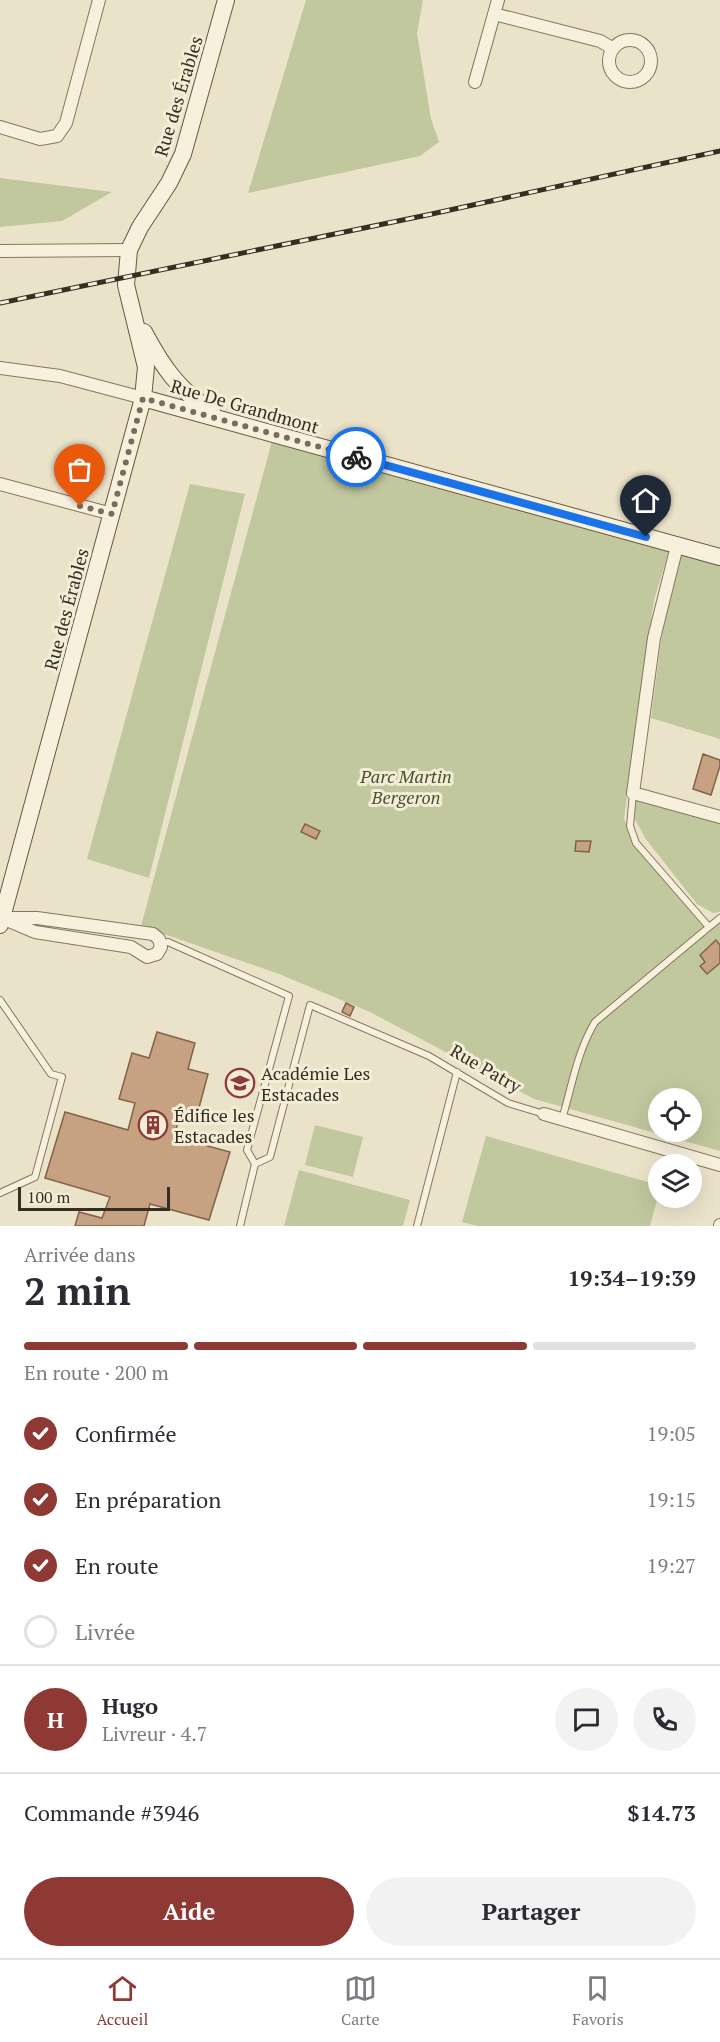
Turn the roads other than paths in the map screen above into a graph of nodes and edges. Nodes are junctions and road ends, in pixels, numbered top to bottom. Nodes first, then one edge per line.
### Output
1 (99, 0) edge
2 (226, 0) edge
3 (498, 0) edge
4 (494, 14) junction
5 (612, 48) dead end
6 (475, 82) dead end
7 (0, 127) edge
8 (129, 249) junction
9 (0, 251) edge
10 (130, 309) junction
11 (0, 368) edge
12 (143, 398) junction
13 (231, 422) junction
14 (0, 484) edge
15 (112, 514) junction
16 (677, 546) junction
17 (720, 557) edge
18 (633, 793) junction
19 (720, 818) edge
20 (720, 918) edge
21 (1, 920) edge
22 (709, 927) junction
23 (160, 943) junction
24 (0, 1000) edge
25 (457, 1072) junction
26 (544, 1114) joint
27 (562, 1119) junction
28 (255, 1164) junction
29 (720, 1165) edge
30 (0, 1193) edge
31 (240, 1226) edge
32 (417, 1226) edge

1 - 7 street
2 - 8 street, Rue des Érables
3 - 4 street
4 - 5 street
4 - 6 street
8 - 9 street
8 - 10 street, Rue des Érables
10 - 12 street, Rue des Érables
10 - 13 street
11 - 12 street, Rue De Grandmont
12 - 13 street, Rue De Grandmont
12 - 15 street, Rue des Érables
13 - 16 street, Rue De Grandmont
14 - 15 street
15 - 21 street, Rue des Érables
16 - 17 street, Rue De Grandmont
16 - 18 street
18 - 19 street
18 - 22 lane
20 - 22 lane
21 - 23 street
21 - 23 street
22 - 27 lane
23 - 28 lane
24 - 30 lane
25 - 26 lane, Rue Patry
25 - 28 lane, Rue Patry
25 - 32 lane
26 - 27 street, Rue Patry
27 - 29 street, Rue Patry
28 - 31 lane

